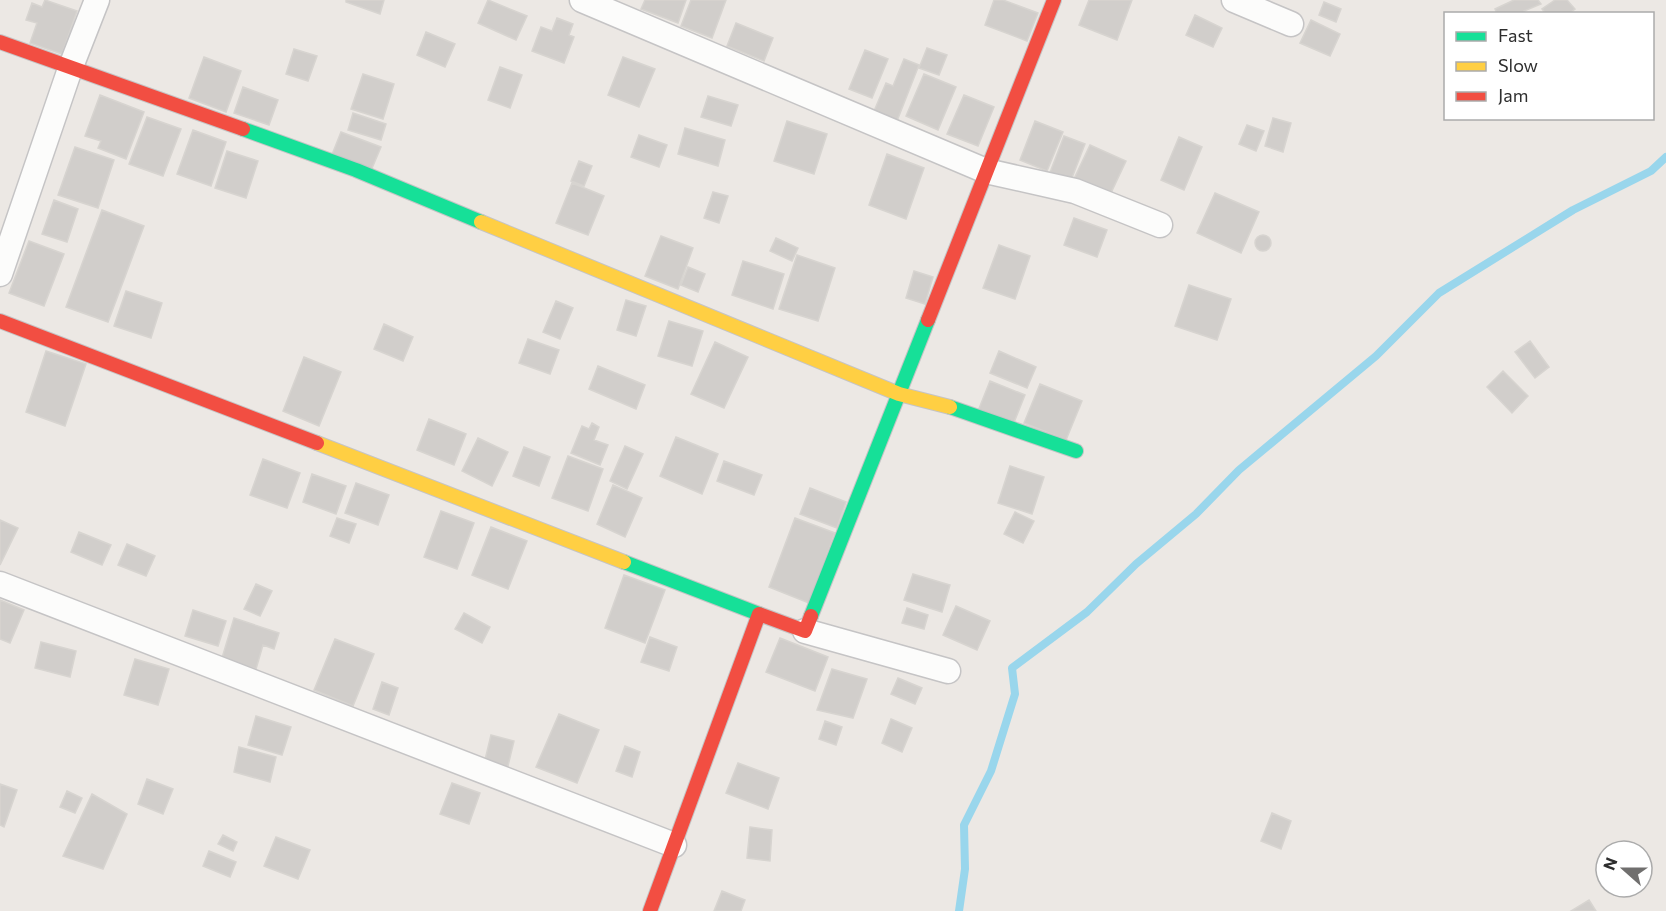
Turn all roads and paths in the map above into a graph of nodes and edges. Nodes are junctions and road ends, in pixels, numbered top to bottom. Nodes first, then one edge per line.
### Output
1 (97, 0) edge
2 (582, 0) edge
3 (1054, 0) edge
4 (1234, 0) edge
5 (1291, 24) dead end
6 (0, 42) edge
7 (70, 69) junction
8 (986, 171) junction
9 (1160, 225) dead end
10 (0, 274) edge
11 (0, 321) edge
12 (899, 394) junction
13 (1076, 451) dead end
14 (0, 584) edge
15 (759, 614) junction
16 (805, 632) junction
17 (948, 671) dead end
18 (674, 845) junction
19 (650, 911) edge

1 - 7 street
2 - 8 street
3 - 8 street
4 - 5 street
6 - 7 street
7 - 10 street
7 - 12 street
8 - 9 street
8 - 12 street
11 - 15 street
12 - 13 street
12 - 16 street
14 - 18 street
15 - 16 street
15 - 18 street
16 - 17 street
18 - 19 street

